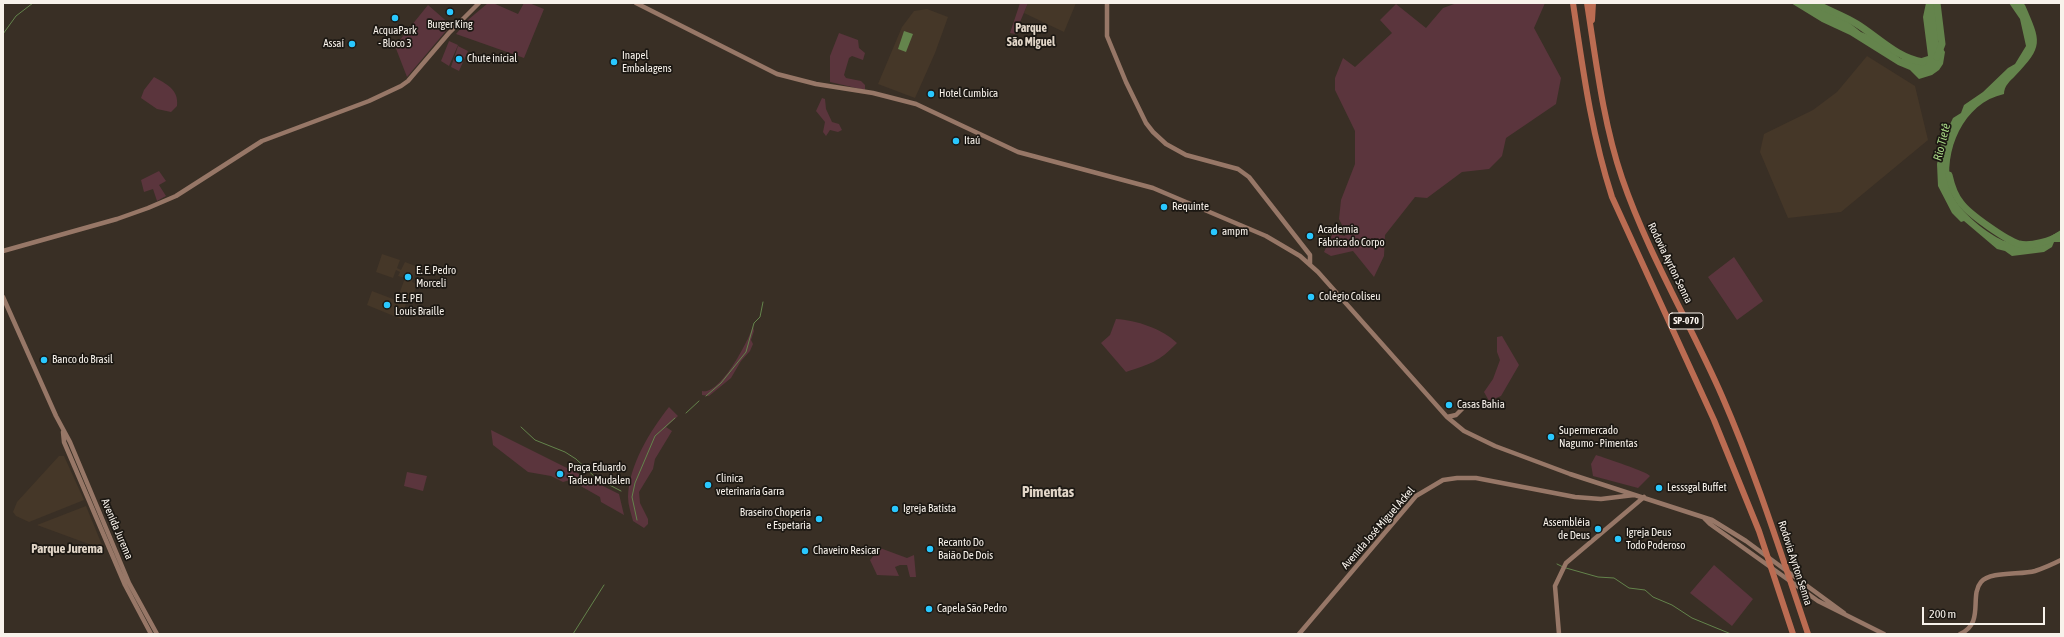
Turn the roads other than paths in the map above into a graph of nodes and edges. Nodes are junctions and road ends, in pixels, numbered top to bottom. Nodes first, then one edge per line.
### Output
1 (478, 3) edge
2 (636, 3) edge
3 (1107, 3) edge
4 (1572, 3) edge
5 (1587, 3) edge
6 (1593, 3) edge
7 (1592, 33) junction
8 (3, 251) edge
9 (1310, 265) junction
10 (3, 297) edge
11 (1464, 406) dead end
12 (1447, 417) junction
13 (63, 430) junction
14 (1636, 494) junction
15 (1644, 497) junction
16 (1704, 518) junction
17 (2061, 560) edge
18 (1844, 613) junction
19 (151, 634) edge
20 (157, 634) edge
21 (1299, 634) edge
22 (1559, 634) edge
23 (1793, 634) edge
24 (1808, 634) edge
25 (1884, 634) edge
26 (1960, 634) edge

1 - 8 main road
2 - 9 main road
3 - 9 main road
4 - 23 highway, SP-070
5 - 7 highway, Rodovia Ayrton Senna / SP-070
6 - 7 highway
7 - 24 highway, Rodovia Ayrton Senna / SP-070
9 - 12 main road
10 - 13 main road, Avenida Jurema
11 - 12 main road
12 - 14 main road
13 - 19 main road, Avenida Jurema
13 - 20 main road, Avenida Jurema
14 - 15 main road
14 - 21 main road, Avenida José Miguel Ackel
15 - 16 main road
15 - 22 main road
16 - 18 main road
16 - 18 main road
17 - 26 main road
18 - 25 main road

